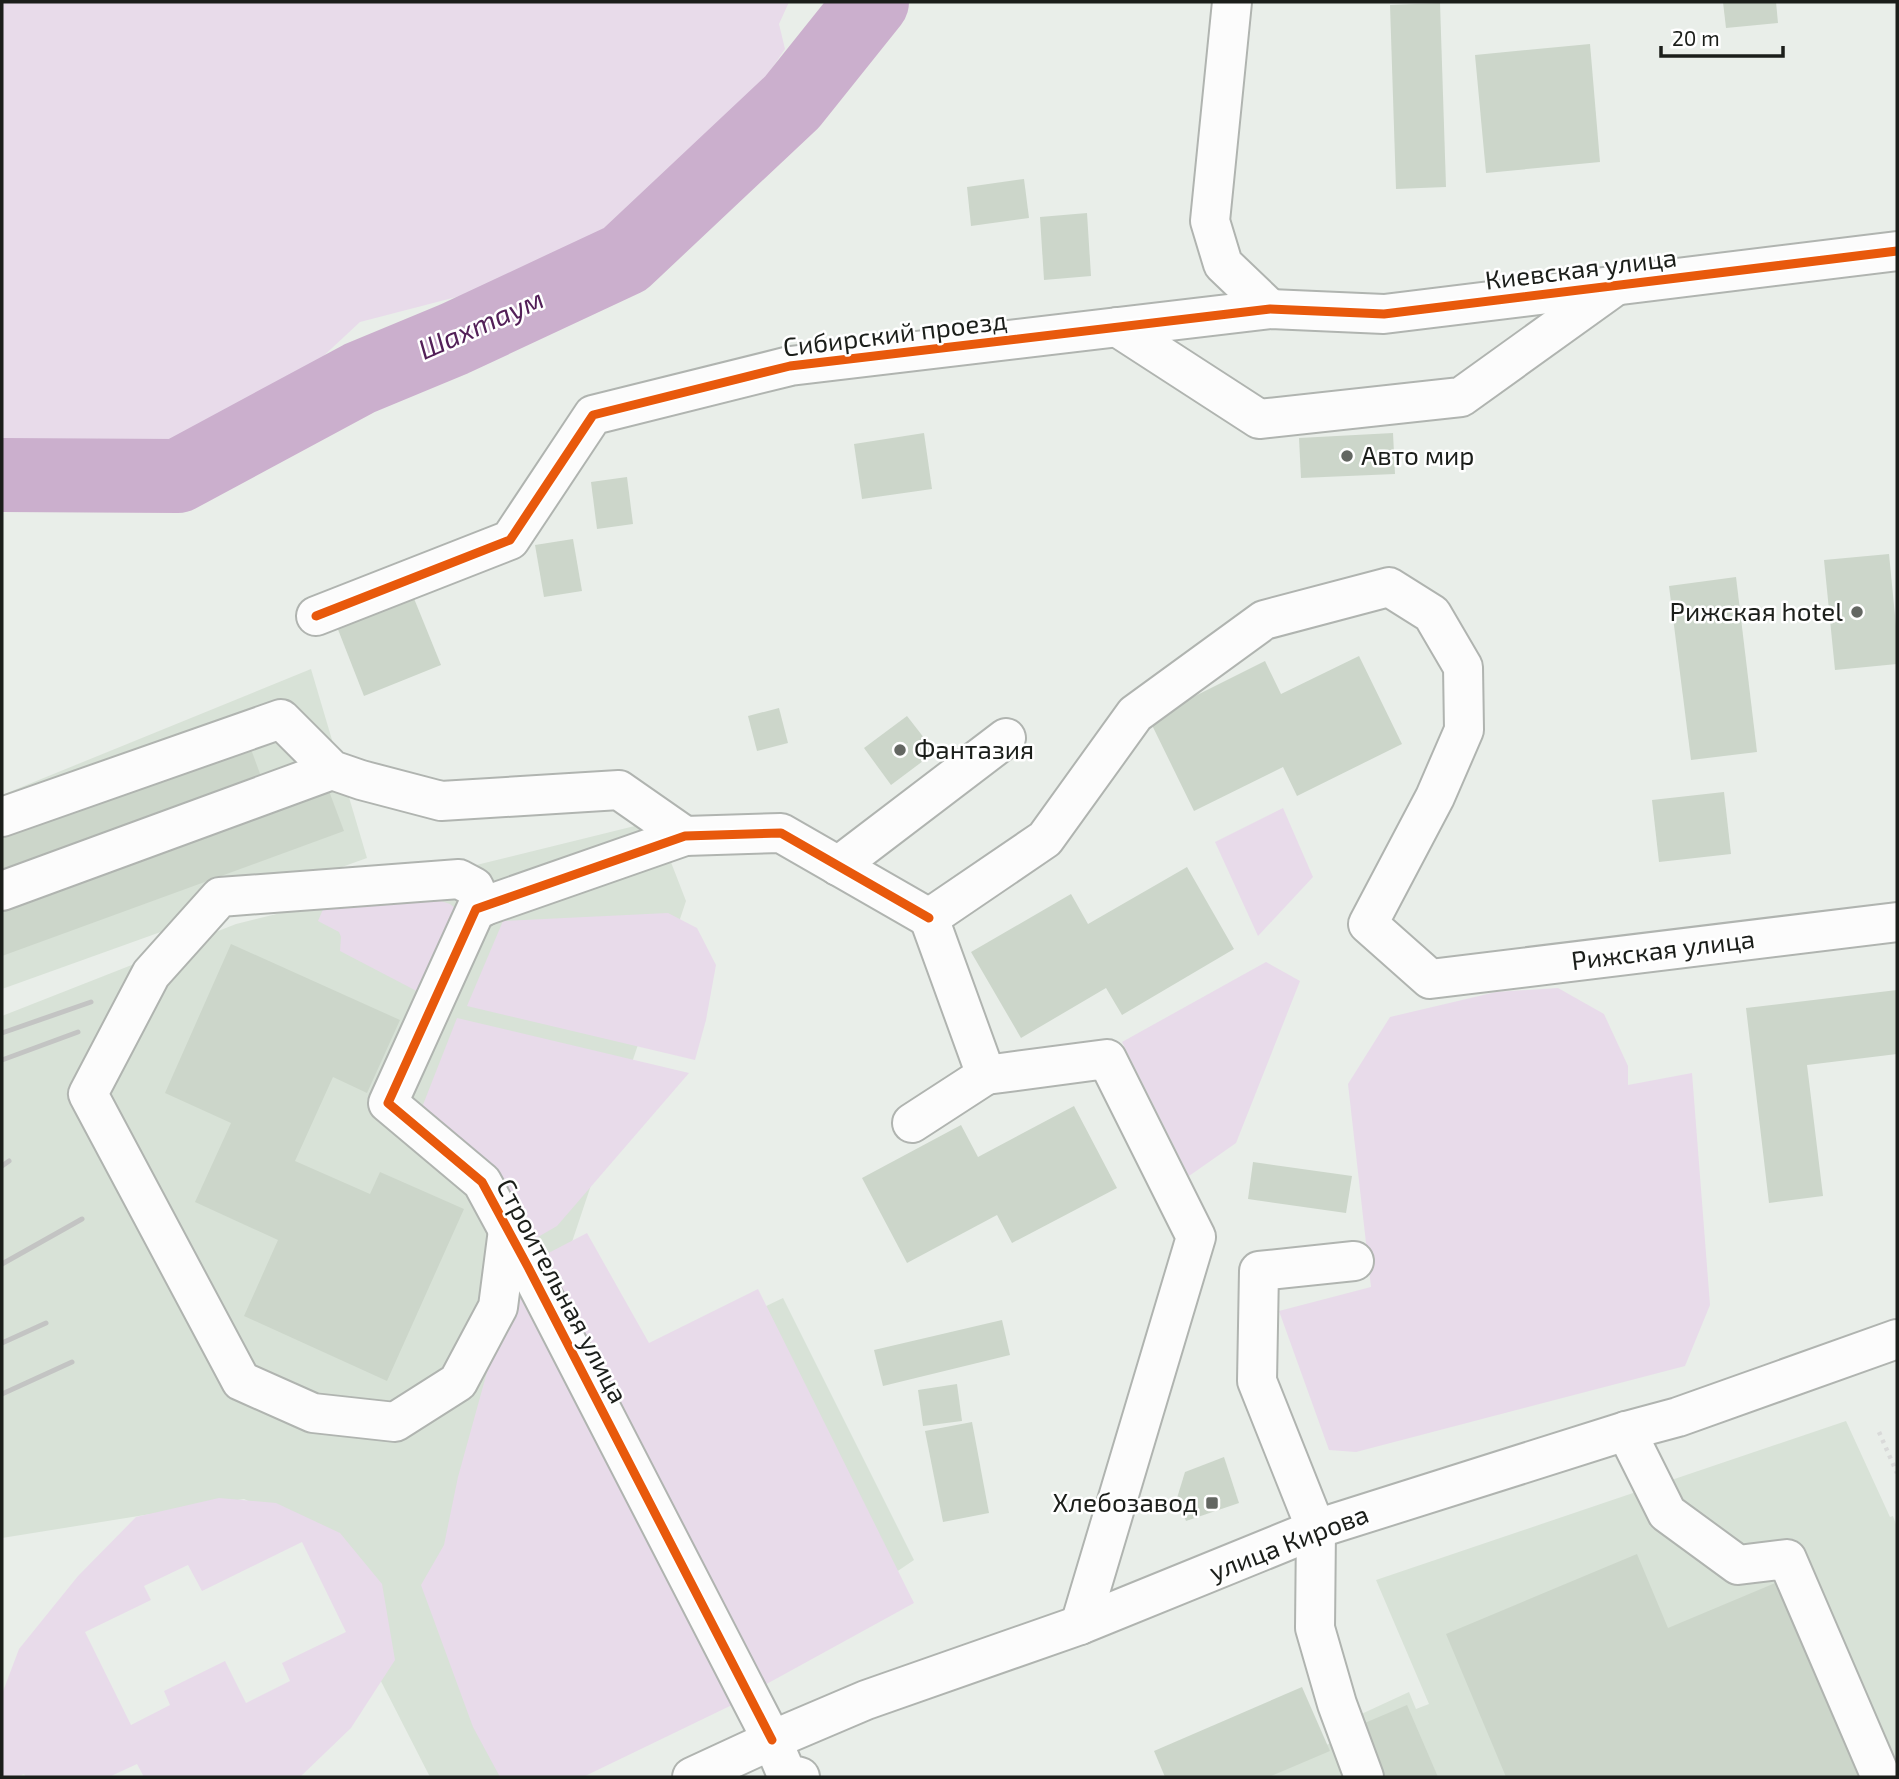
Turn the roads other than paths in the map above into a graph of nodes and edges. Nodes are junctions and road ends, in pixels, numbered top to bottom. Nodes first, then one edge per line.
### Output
1 (1232, 2) edge
2 (1897, 251) edge
3 (1616, 286) junction
4 (1270, 309) junction
5 (1117, 327) junction
6 (316, 616) dead end
7 (1006, 738) dead end
8 (332, 769) junction
9 (2, 817) edge
10 (685, 836) junction
11 (838, 866) junction
12 (2, 891) edge
13 (484, 907) junction
14 (929, 918) junction
15 (1897, 922) edge
16 (986, 1075) junction
17 (912, 1123) dead end
18 (508, 1230) junction
19 (1354, 1261) dead end
20 (1897, 1339) edge
21 (1626, 1431) junction
22 (1316, 1529) junction
23 (1080, 1625) junction
24 (772, 1740) junction
25 (692, 1777) edge
26 (800, 1777) edge
27 (1364, 1777) edge
28 (1881, 1777) edge

1 - 4 street
2 - 3 street, Киевская улица
3 - 4 street, Киевская улица
3 - 5 street
4 - 5 street, Сибирский проезд
5 - 6 street, Сибирский проезд
7 - 11 street
8 - 9 street
8 - 10 street
8 - 12 street
10 - 11 street
10 - 13 street
11 - 14 street
13 - 18 street, Строительная улица
13 - 18 street
14 - 15 street, Рижская улица
14 - 16 street
16 - 17 street
16 - 23 street
18 - 24 street, Строительная улица
19 - 22 street
20 - 21 street, улица Кирова
21 - 22 street, улица Кирова
21 - 28 street
22 - 23 street, улица Кирова
22 - 27 street
23 - 24 street, улица Кирова
24 - 25 street, улица Кирова
24 - 26 street, Строительная улица

